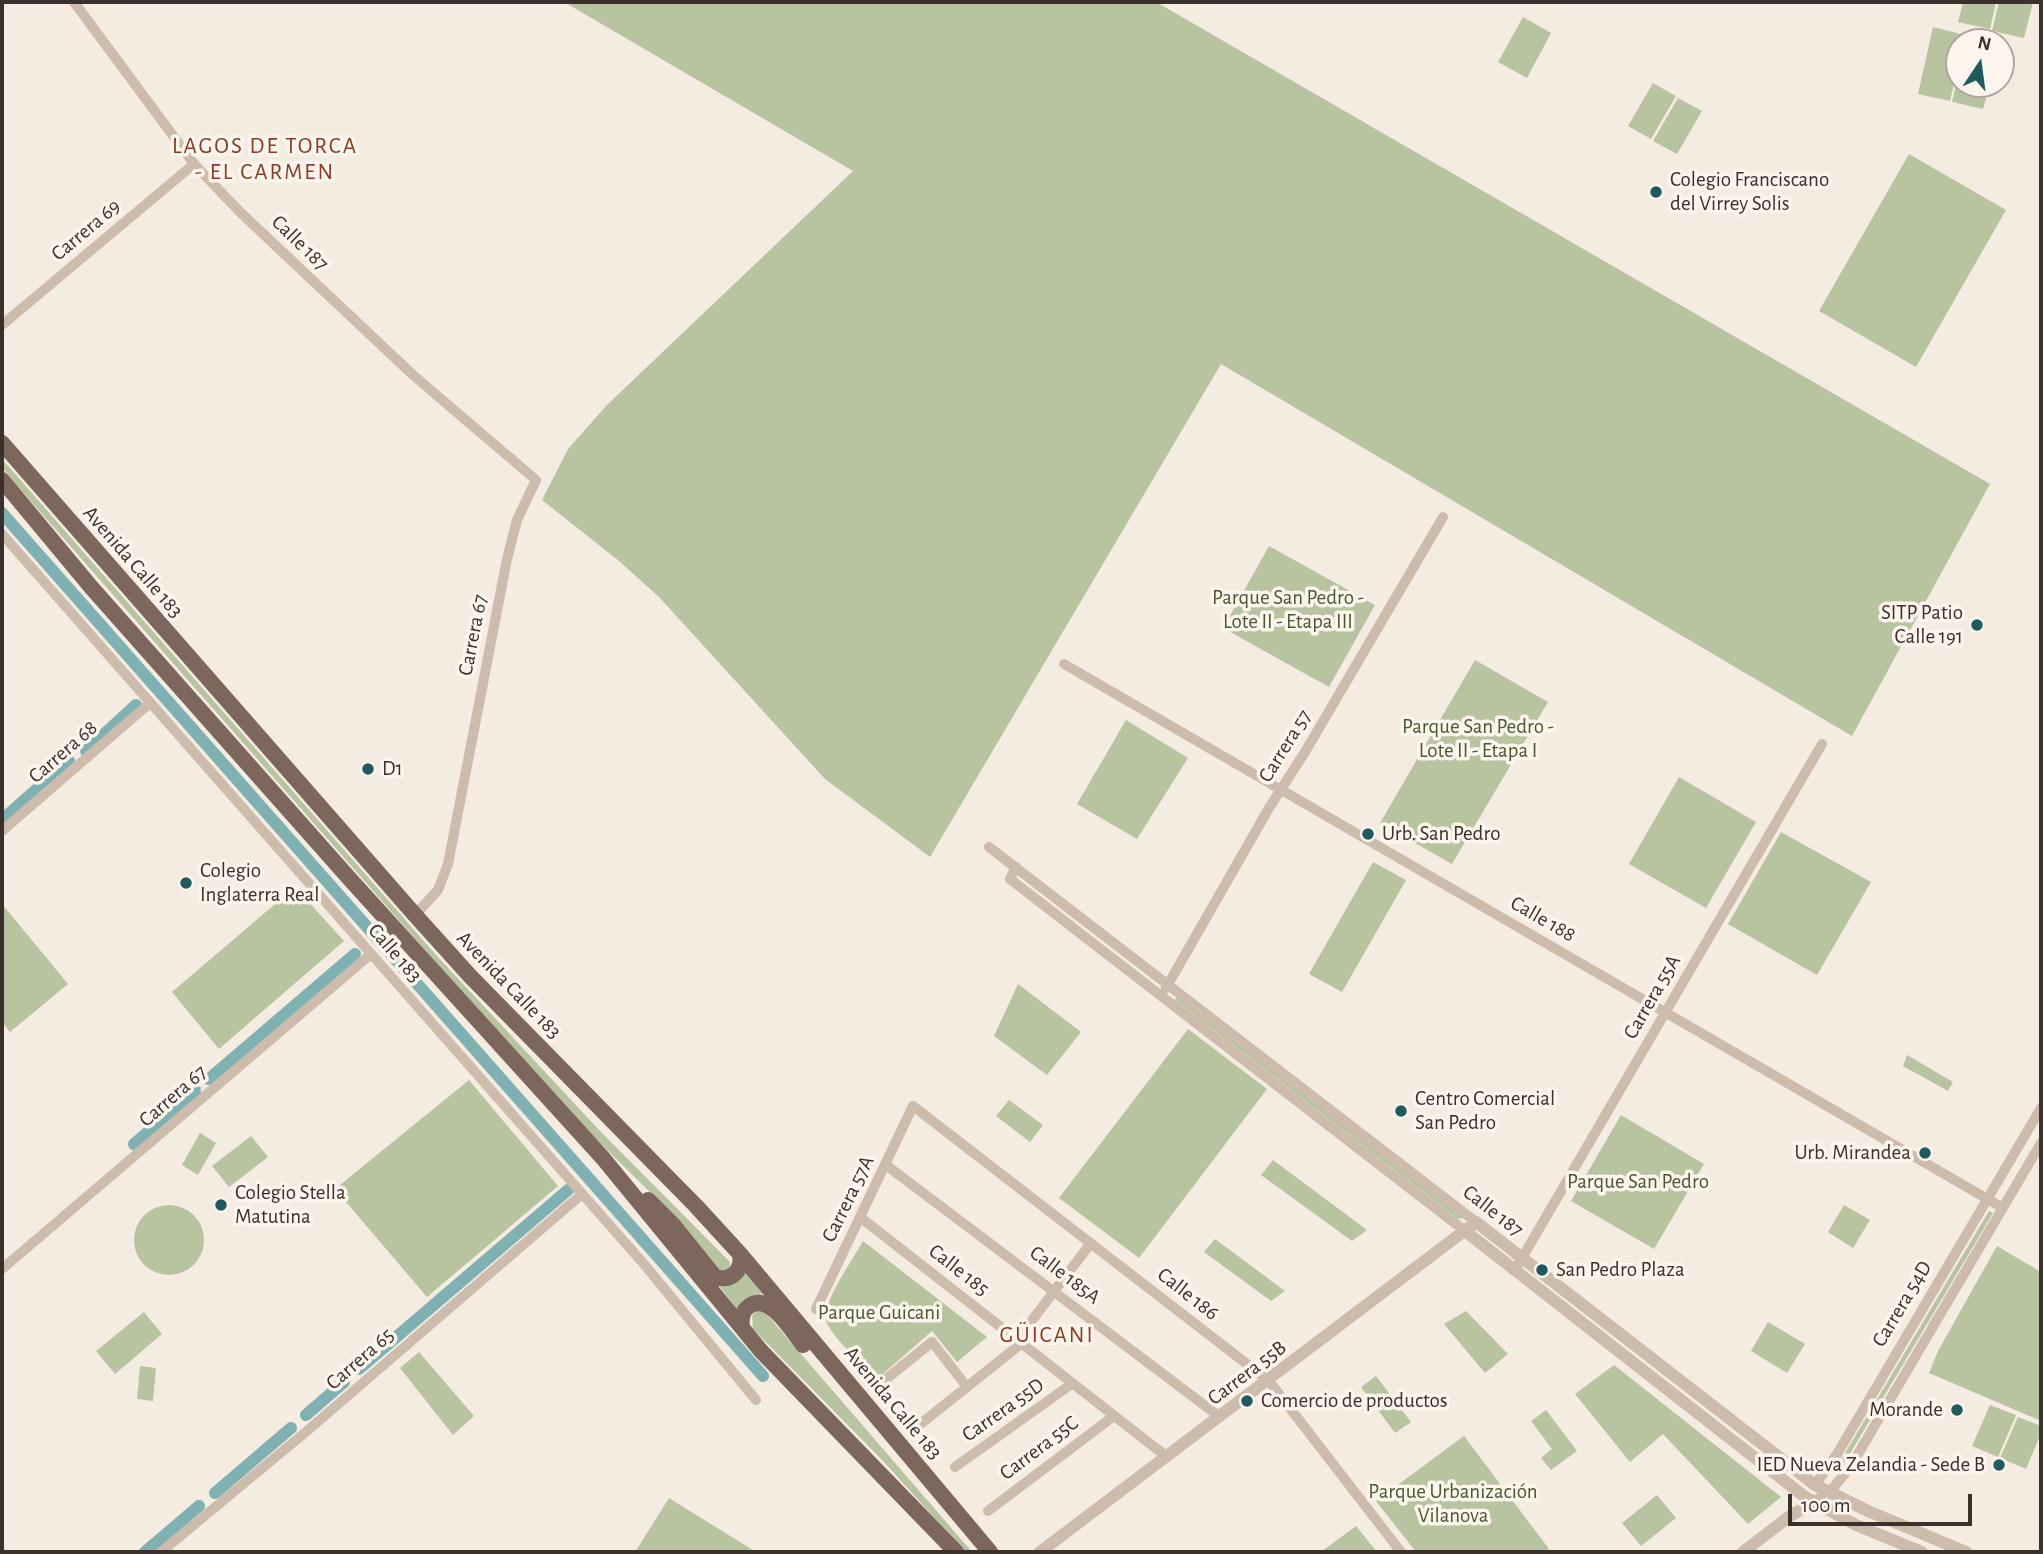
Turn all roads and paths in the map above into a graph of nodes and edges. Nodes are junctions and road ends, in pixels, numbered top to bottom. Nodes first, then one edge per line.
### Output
1 (74, 2) edge
2 (194, 164) junction
3 (2, 325) edge
4 (2, 443) edge
5 (2, 480) edge
6 (536, 480) joint
7 (1443, 517) dead end
8 (2, 534) edge
9 (1064, 664) dead end
10 (150, 703) junction
11 (1822, 744) dead end
12 (1281, 790) junction
13 (2, 831) edge
14 (989, 847) dead end
15 (1016, 867) junction
16 (415, 915) junction
17 (371, 954) junction
18 (1168, 984) junction
19 (1161, 996) junction
20 (1665, 1012) junction
21 (913, 1106) joint
22 (2041, 1108) edge
23 (2041, 1143) edge
24 (886, 1165) junction
25 (619, 1177) junction
26 (582, 1194) junction
27 (1987, 1199) junction
28 (2003, 1208) junction
29 (860, 1217) junction
30 (1476, 1222) junction
31 (1465, 1231) junction
32 (1091, 1242) junction
33 (740, 1254) junction
34 (1522, 1257) junction
35 (2, 1269) edge
36 (1515, 1269) junction
37 (1054, 1291) junction
38 (816, 1308) dead end
39 (742, 1328) junction
40 (1020, 1342) junction
41 (1269, 1381) junction
42 (1073, 1383) junction
43 (880, 1384) dead end
44 (967, 1387) junction
45 (862, 1398) junction
46 (756, 1400) dead end
47 (1114, 1416) junction
48 (1220, 1417) junction
49 (918, 1426) dead end
50 (1167, 1457) junction
51 (955, 1467) dead end
52 (1815, 1485) junction
53 (1829, 1493) junction
54 (1810, 1499) junction
55 (988, 1511) dead end
56 (161, 1552) edge
57 (956, 1552) edge
58 (990, 1552) edge
59 (1040, 1552) edge
60 (1401, 1552) edge
61 (1743, 1552) edge
62 (1922, 1552) edge
63 (1966, 1552) edge

1 - 2 street, Calle 187
2 - 3 street, Carrera 69
2 - 6 street, Calle 187
4 - 16 main road, Avenida Calle 183
5 - 25 main road
6 - 16 street, Carrera 67
7 - 12 street, Carrera 57
8 - 10 street, Calle 183
9 - 12 street, Calle 188
10 - 13 street, Carrera 68
10 - 17 street, Calle 183
11 - 20 street, Carrera 55A
12 - 18 street, Carrera 57
12 - 20 street, Calle 188
14 - 15 street, Calle 187
15 - 18 street, Calle 187
15 - 19 street, Calle 187
16 - 33 main road, Avenida Calle 183
17 - 26 street, Calle 183
17 - 35 street, Carrera 67
18 - 19 street, Carrera 57
18 - 30 street, Calle 187
19 - 31 street, Calle 187
20 - 27 street, Calle 188
20 - 34 street, Carrera 55A
21 - 24 street, Carrera 57A
21 - 32 street, Calle 186
22 - 27 street, Carrera 54D
23 - 28 street, Carrera 54D
24 - 29 street, Carrera 57A
24 - 37 street, Calle 185A
25 - 33 main road
25 - 39 main road
26 - 46 street, Calle 183
26 - 56 street, Carrera 65
27 - 28 street, Calle 188
27 - 52 street, Carrera 54D
28 - 53 street, Carrera 54D
29 - 38 street, Carrera 57A
29 - 40 street, Calle 185
30 - 31 street, Carrera 55B
30 - 34 street, Calle 187
31 - 36 street, Calle 187
31 - 41 street, Carrera 55B
32 - 37 street
32 - 41 street, Calle 186
33 - 45 main road, Avenida Calle 183
34 - 36 street, Carrera 55A
34 - 52 street, Calle 187
36 - 54 street, Calle 187
37 - 40 street
37 - 48 street, Calle 185A
39 - 45 main road
39 - 57 main road
40 - 42 street, Calle 185
40 - 44 street
41 - 48 street, Carrera 55B
41 - 60 street, Calle 186
42 - 47 street, Calle 185
42 - 51 street, Carrera 55D
43 - 44 street
44 - 49 street
45 - 58 main road, Avenida Calle 183
47 - 50 street, Calle 185
47 - 55 street, Carrera 55C
48 - 50 street, Carrera 55B
50 - 59 street, Carrera 55B
52 - 53 street, Calle 187
52 - 54 street, Carrera 54D
53 - 54 street, Carrera 54D
53 - 63 street, Calle 187
54 - 61 street, Carrera 54D
54 - 62 street, Calle 187

